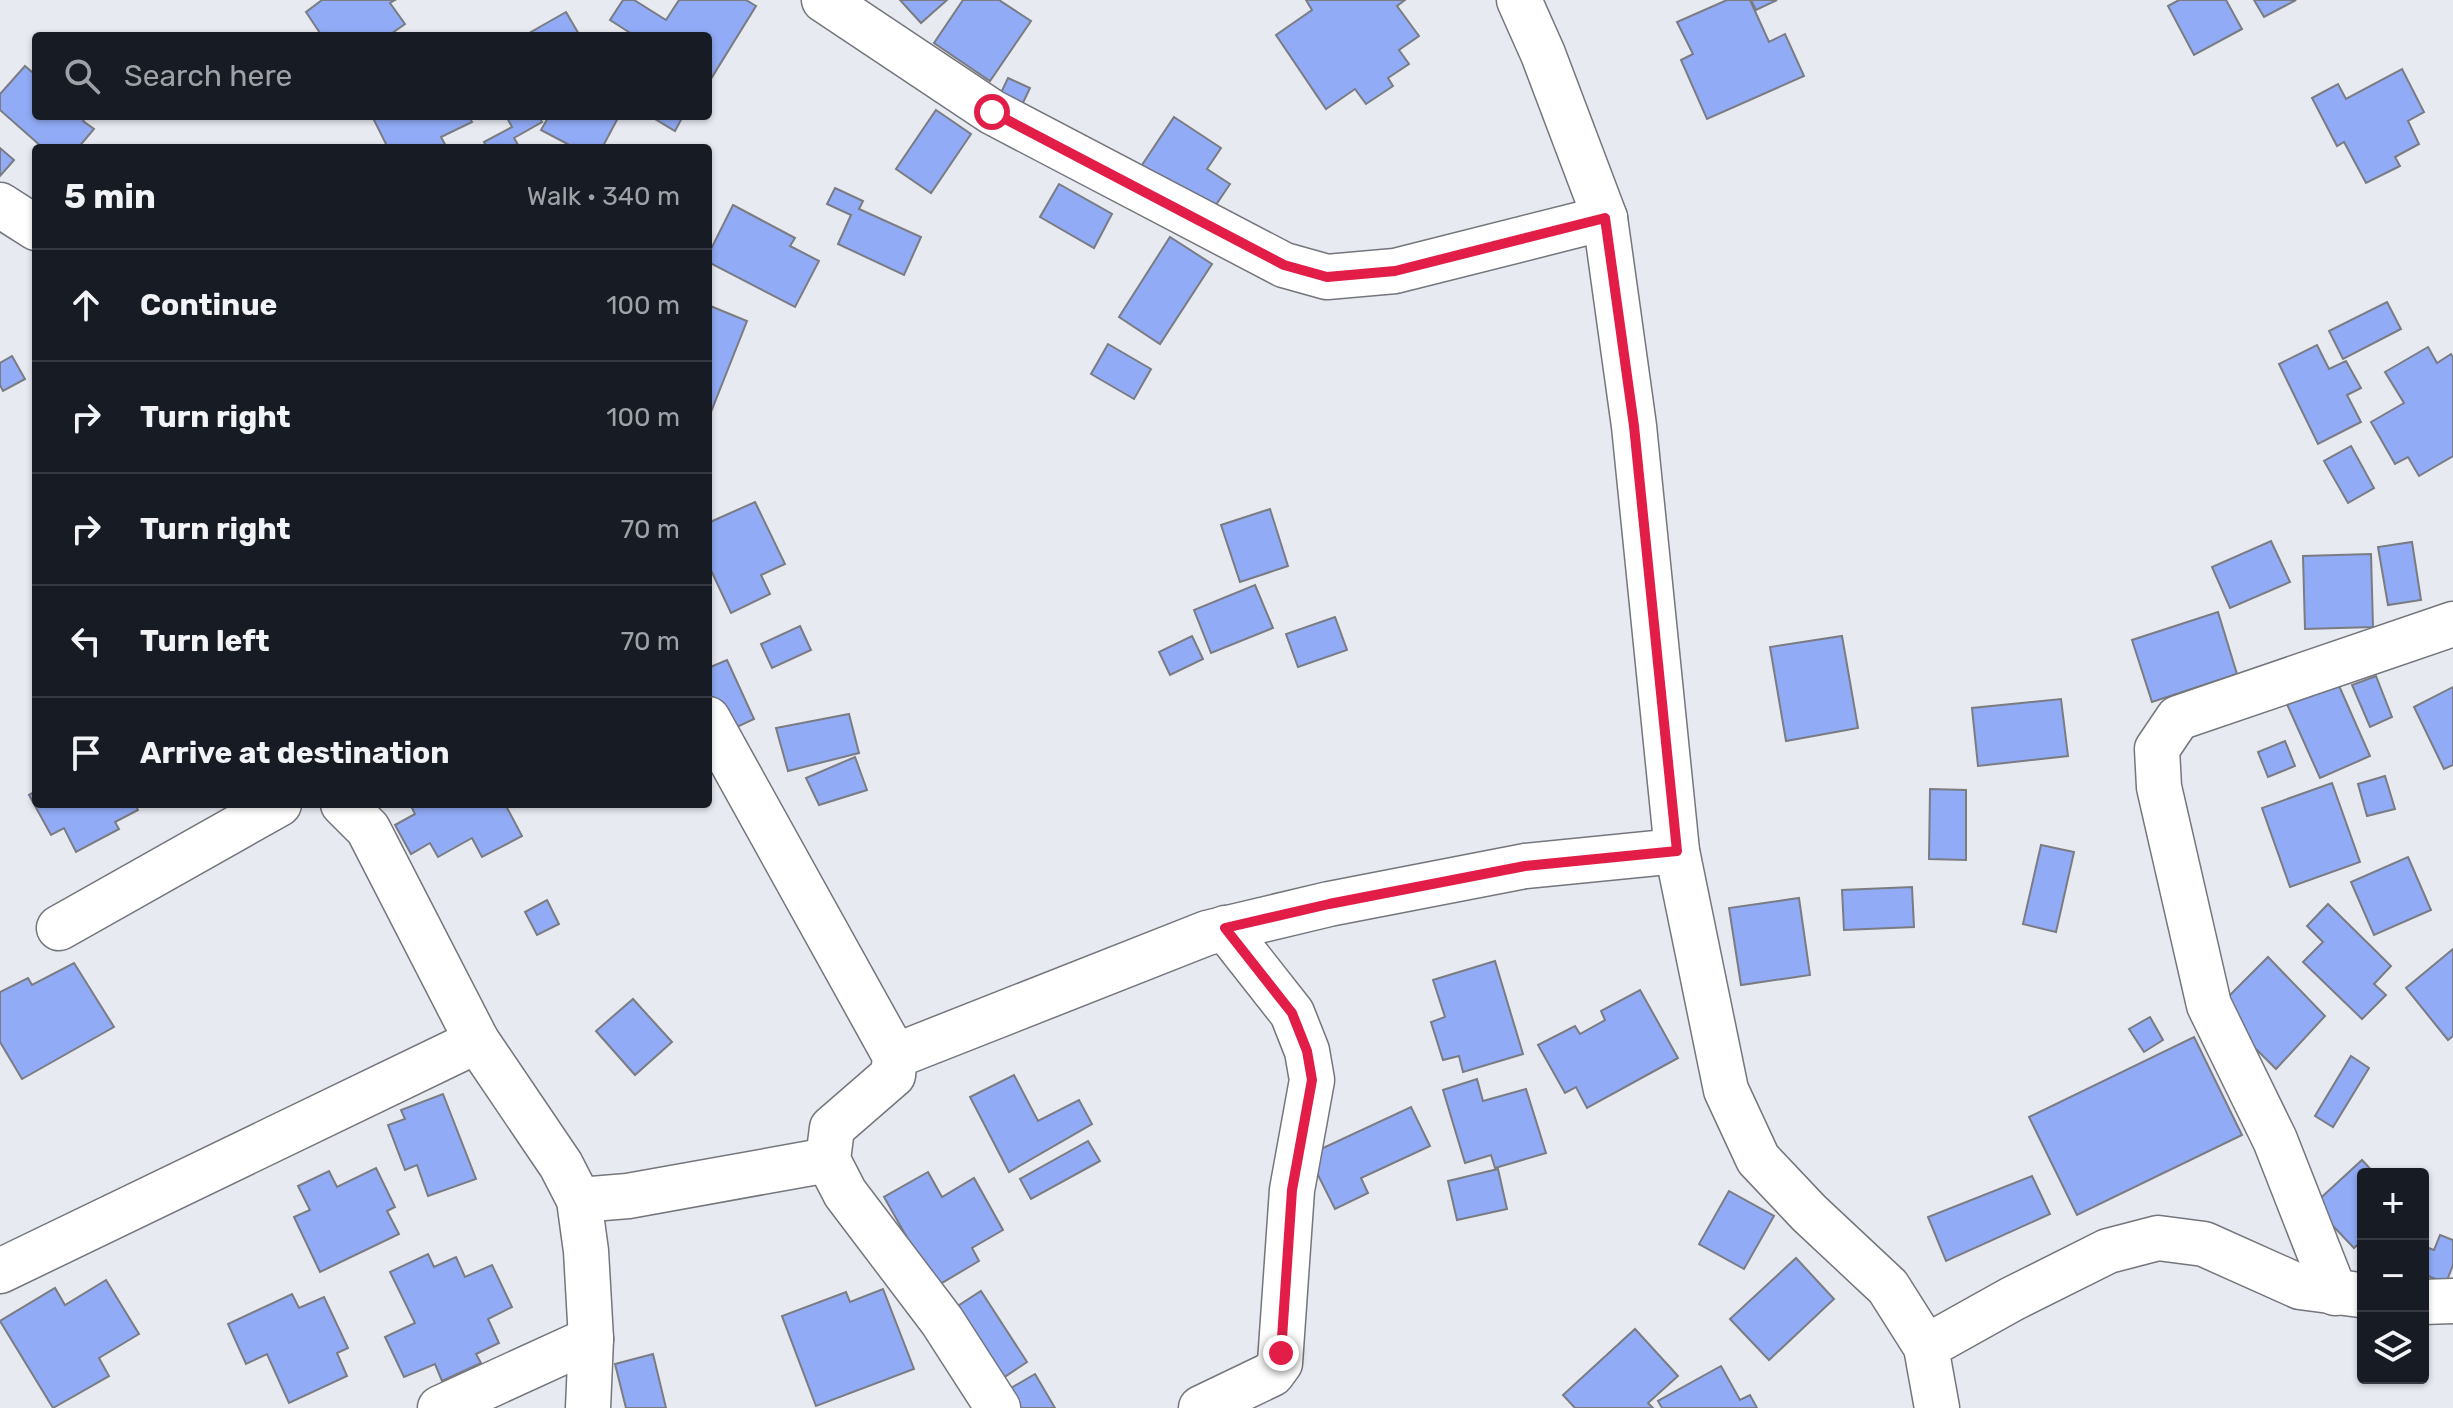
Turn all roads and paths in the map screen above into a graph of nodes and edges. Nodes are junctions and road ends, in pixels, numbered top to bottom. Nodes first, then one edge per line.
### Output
1 (824, 0) edge
2 (1519, 0) edge
3 (0, 205) edge
4 (1605, 218) junction
5 (32, 225) edge
6 (2453, 624) edge
7 (712, 726) edge
8 (272, 808) edge
9 (347, 808) edge
10 (1677, 851) junction
11 (59, 928) dead end
12 (1225, 928) junction
13 (477, 1041) junction
14 (895, 1056) junction
15 (828, 1160) junction
16 (579, 1200) junction
17 (0, 1271) edge
18 (2349, 1294) edge
19 (2453, 1301) edge
20 (2429, 1302) edge
21 (591, 1339) junction
22 (1926, 1347) junction
23 (440, 1408) edge
24 (588, 1408) edge
25 (998, 1408) edge
26 (1201, 1408) edge
27 (1937, 1408) edge

1 - 4 street
2 - 4 street
3 - 5 street
4 - 10 street
6 - 18 street
7 - 14 street
8 - 11 street
9 - 13 street
10 - 12 street
10 - 22 street
12 - 14 street
12 - 26 street
13 - 16 street
13 - 17 street
14 - 15 street
15 - 16 street
15 - 25 street
16 - 21 street
18 - 22 street
19 - 20 street
21 - 23 street
21 - 24 street
22 - 27 street

